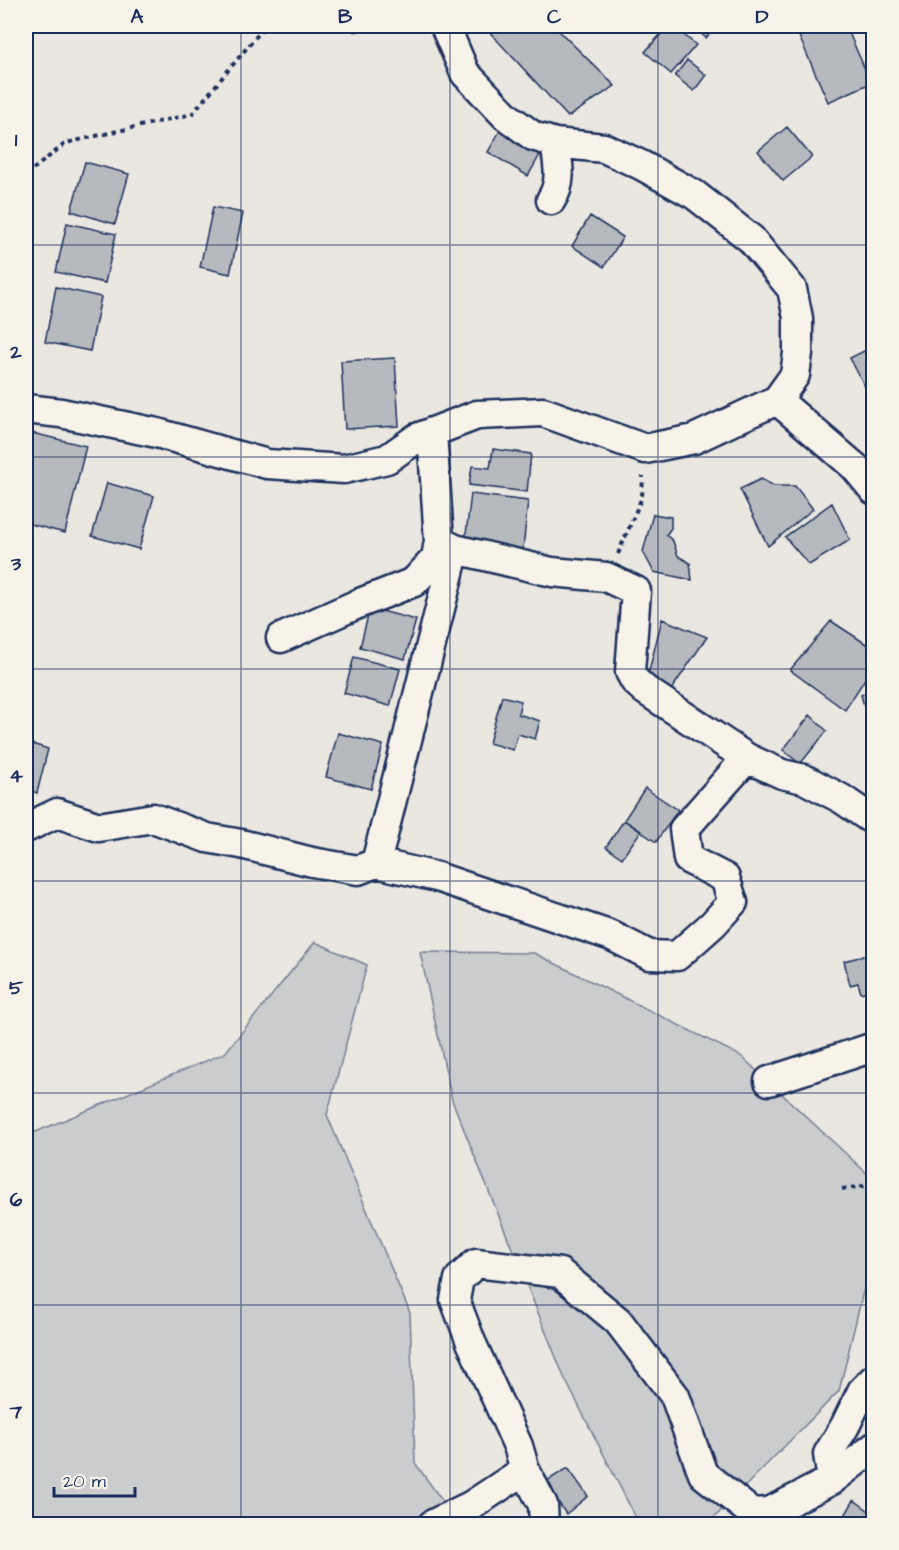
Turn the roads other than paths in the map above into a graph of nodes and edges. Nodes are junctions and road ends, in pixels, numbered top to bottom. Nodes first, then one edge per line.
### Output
1 (446, 26) edge
2 (555, 143) junction
3 (551, 200) dead end
4 (777, 400) junction
5 (26, 409) edge
6 (432, 432) junction
7 (873, 490) edge
8 (447, 545) junction
9 (281, 638) dead end
10 (747, 758) junction
11 (873, 821) edge
12 (26, 828) edge
13 (376, 863) junction
14 (873, 1047) edge
15 (769, 1081) dead end
16 (873, 1379) edge
17 (873, 1447) edge
18 (525, 1470) junction
19 (832, 1480) junction
20 (434, 1524) edge
21 (544, 1524) edge

1 - 2 street
2 - 3 street
2 - 4 street
4 - 6 street
4 - 7 street
5 - 6 street
6 - 8 street
8 - 9 street
8 - 10 street
8 - 13 street
10 - 11 street
10 - 13 street
12 - 13 street
14 - 15 street
16 - 19 street
17 - 19 street
18 - 19 street
18 - 20 street
18 - 21 street

